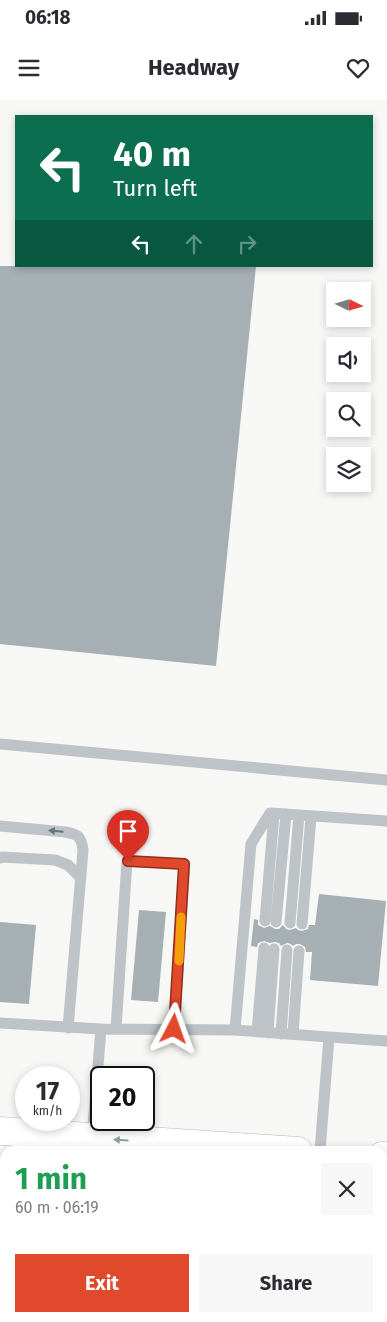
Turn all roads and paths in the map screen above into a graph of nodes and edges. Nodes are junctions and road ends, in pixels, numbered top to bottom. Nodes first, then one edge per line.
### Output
1 (0, 744) edge
2 (387, 780) edge
3 (280, 814) junction
4 (299, 815) junction
5 (311, 817) junction
6 (387, 821) edge
7 (0, 826) edge
8 (0, 858) edge
9 (81, 878) junction
10 (271, 921) dead end
11 (290, 923) dead end
12 (302, 924) dead end
13 (269, 948) dead end
14 (0, 1024) edge
15 (68, 1028) junction
16 (101, 1029) junction
17 (174, 1029) junction
18 (116, 1030) junction
19 (235, 1030) junction
20 (263, 1032) junction
21 (281, 1034) junction
22 (293, 1034) junction
23 (329, 1037) junction
24 (387, 1041) edge
25 (0, 1131) edge
26 (92, 1144) edge
27 (151, 1146) edge
28 (320, 1146) edge

1 - 2 lane
3 - 4 lane
3 - 10 lane
3 - 19 lane
4 - 5 lane
4 - 11 lane
5 - 6 lane
5 - 12 lane
9 -> 7 lane
8 - 9 lane
9 - 15 lane
13 - 20 lane
14 - 15 lane
15 - 16 lane
16 - 18 lane
16 - 26 lane
17 - 18 lane
17 - 18 lane
17 - 19 lane
19 - 20 lane
20 - 21 lane
21 - 22 lane
21 - 22 lane
22 - 23 lane
23 - 24 lane
23 - 28 lane
25 - 26 main road
27 -> 26 main road

